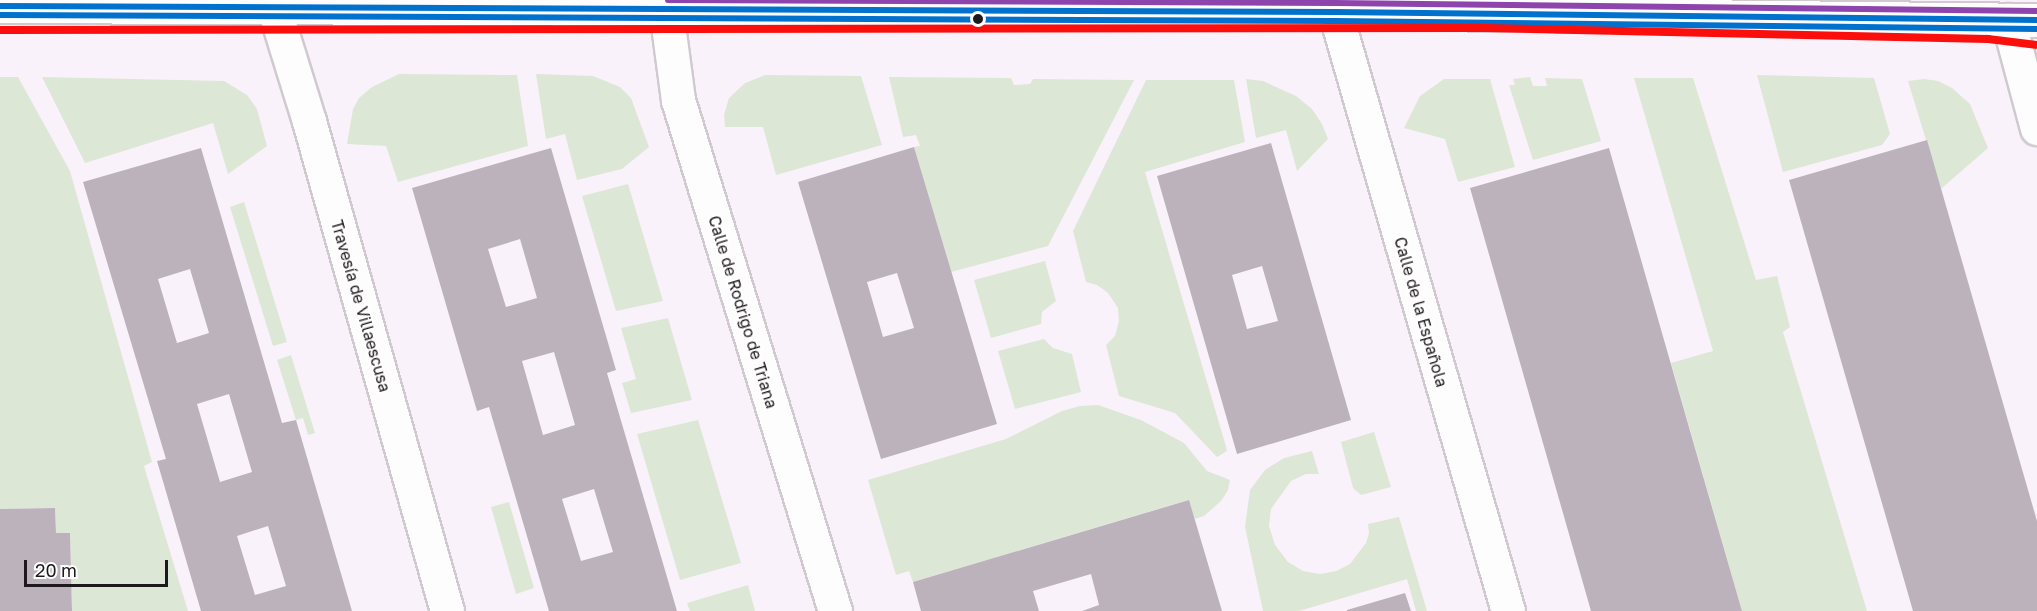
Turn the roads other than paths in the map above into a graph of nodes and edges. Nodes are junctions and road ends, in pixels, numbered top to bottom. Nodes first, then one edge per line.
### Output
1 (0, 6) edge
2 (274, 8) junction
3 (666, 9) junction
4 (1335, 12) junction
5 (2022, 20) edge
6 (2037, 128) edge
7 (446, 609) edge
8 (835, 611) edge
9 (1508, 611) edge

1 - 2 street
2 - 3 street
2 - 7 street, Travesía de Villaescusa
3 - 4 street
3 - 8 street, Calle de Rodrigo de Triana
4 - 5 street
4 - 9 street, Calle de la Española
5 - 6 street

